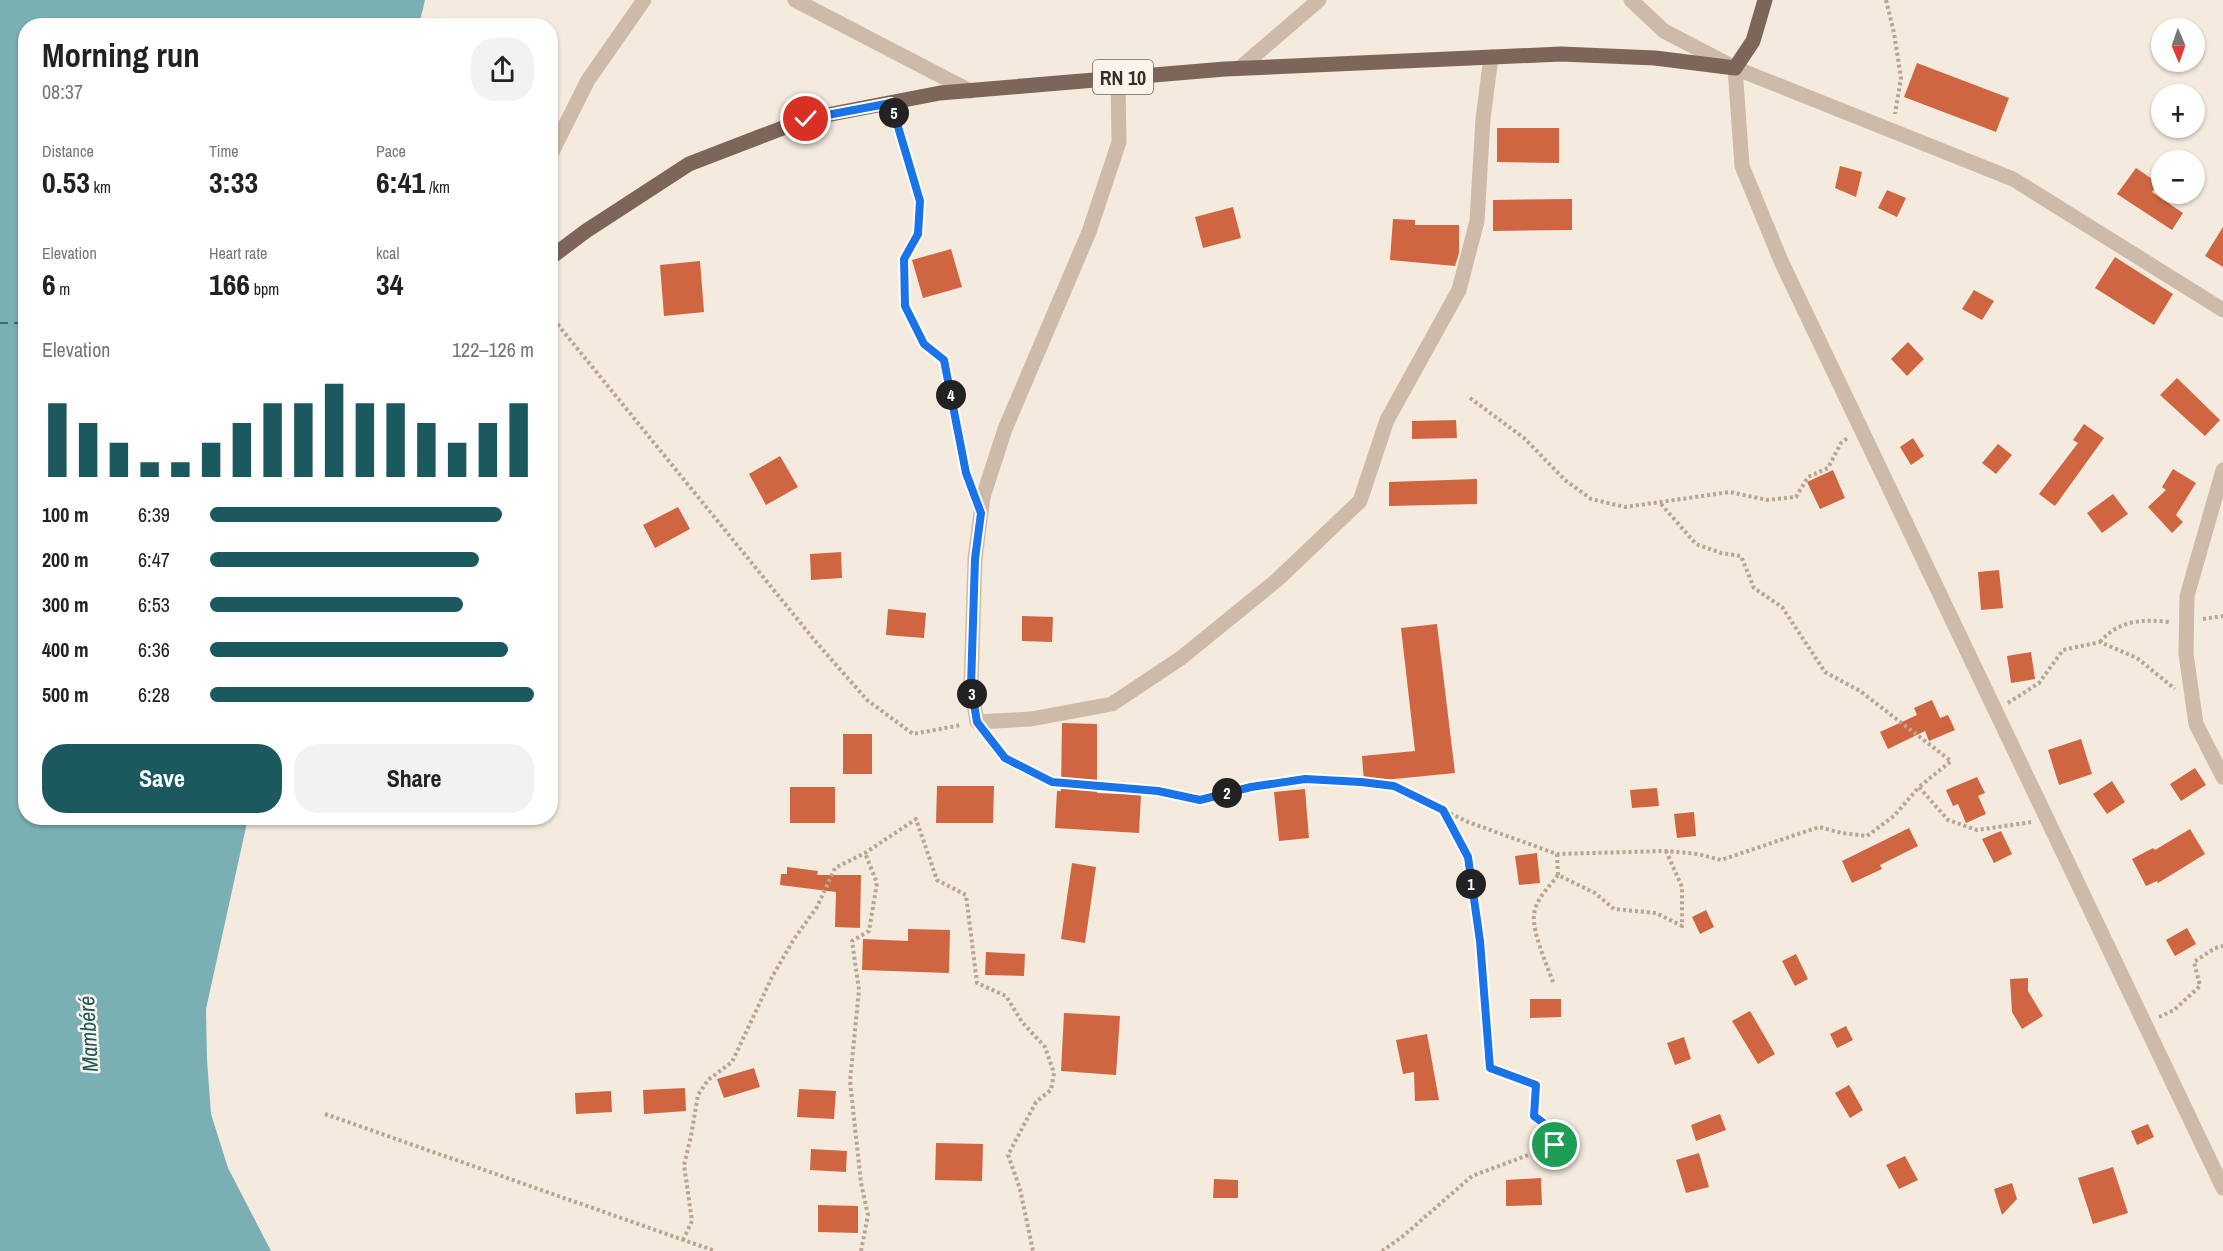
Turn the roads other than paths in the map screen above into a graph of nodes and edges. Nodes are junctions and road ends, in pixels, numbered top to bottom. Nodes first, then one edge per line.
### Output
1 (644, 0) edge
2 (795, 0) edge
3 (1319, 0) edge
4 (1631, 0) edge
5 (1765, 0) edge
6 (1491, 57) junction
7 (1240, 68) junction
8 (1735, 68) junction
9 (1118, 78) junction
10 (970, 91) junction
11 (558, 140) edge
12 (558, 252) edge
13 (2223, 310) edge
14 (2223, 470) edge
15 (2223, 777) edge
16 (2223, 1188) edge

1 - 11 street
2 - 10 street
3 - 7 street
4 - 8 street
5 - 8 main road
6 - 7 main road, RN 10
6 - 8 main road, RN 10
6 - 9 street
7 - 9 main road, RN 10
8 - 13 street
8 - 16 street
9 - 10 main road, RN 10
10 - 12 main road, RN 10
14 - 15 street

